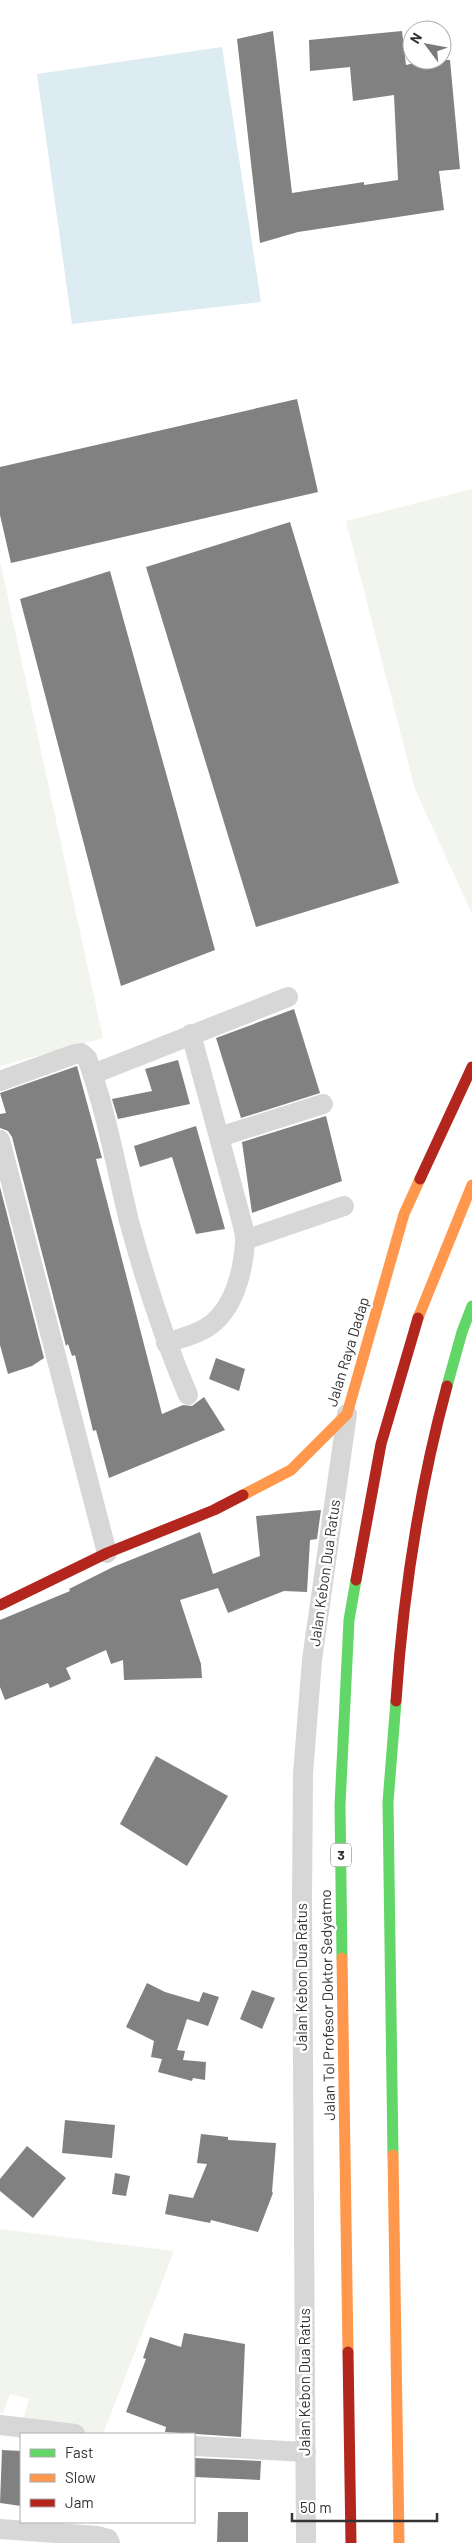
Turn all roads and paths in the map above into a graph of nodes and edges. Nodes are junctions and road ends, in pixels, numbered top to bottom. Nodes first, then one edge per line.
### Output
1 (288, 996) dead end
2 (191, 1034) junction
3 (472, 1067) edge
4 (93, 1074) junction
5 (0, 1081) edge
6 (323, 1104) dead end
7 (219, 1137) junction
8 (0, 1140) edge
9 (472, 1185) edge
10 (344, 1206) dead end
11 (245, 1240) junction
12 (472, 1306) edge
13 (166, 1343) junction
14 (188, 1395) dead end
15 (347, 1414) junction
16 (108, 1554) junction
17 (0, 1605) edge
18 (0, 2425) edge
19 (67, 2433) edge
20 (195, 2446) edge
21 (306, 2452) junction
22 (0, 2529) edge
23 (110, 2543) edge
24 (306, 2543) edge
25 (351, 2543) edge
26 (399, 2543) edge

1 - 2 street
2 - 4 street
2 - 7 street
3 - 15 main road, Jalan Raya Dadap
4 - 5 street
4 - 13 street
6 - 7 street
7 - 11 street
8 - 16 street
9 - 25 main road, Jalan Tol Profesor Doktor Sedyatmo / 3
10 - 11 street
11 - 13 street
12 - 26 main road
13 - 14 street
15 - 16 main road, Jalan Raya Dadap
15 - 21 street, Jalan Kebon Dua Ratus
16 - 17 main road, Jalan Raya Dadap
18 - 19 street
20 - 21 street
21 - 24 street, Jalan Kebon Dua Ratus
22 - 23 street

